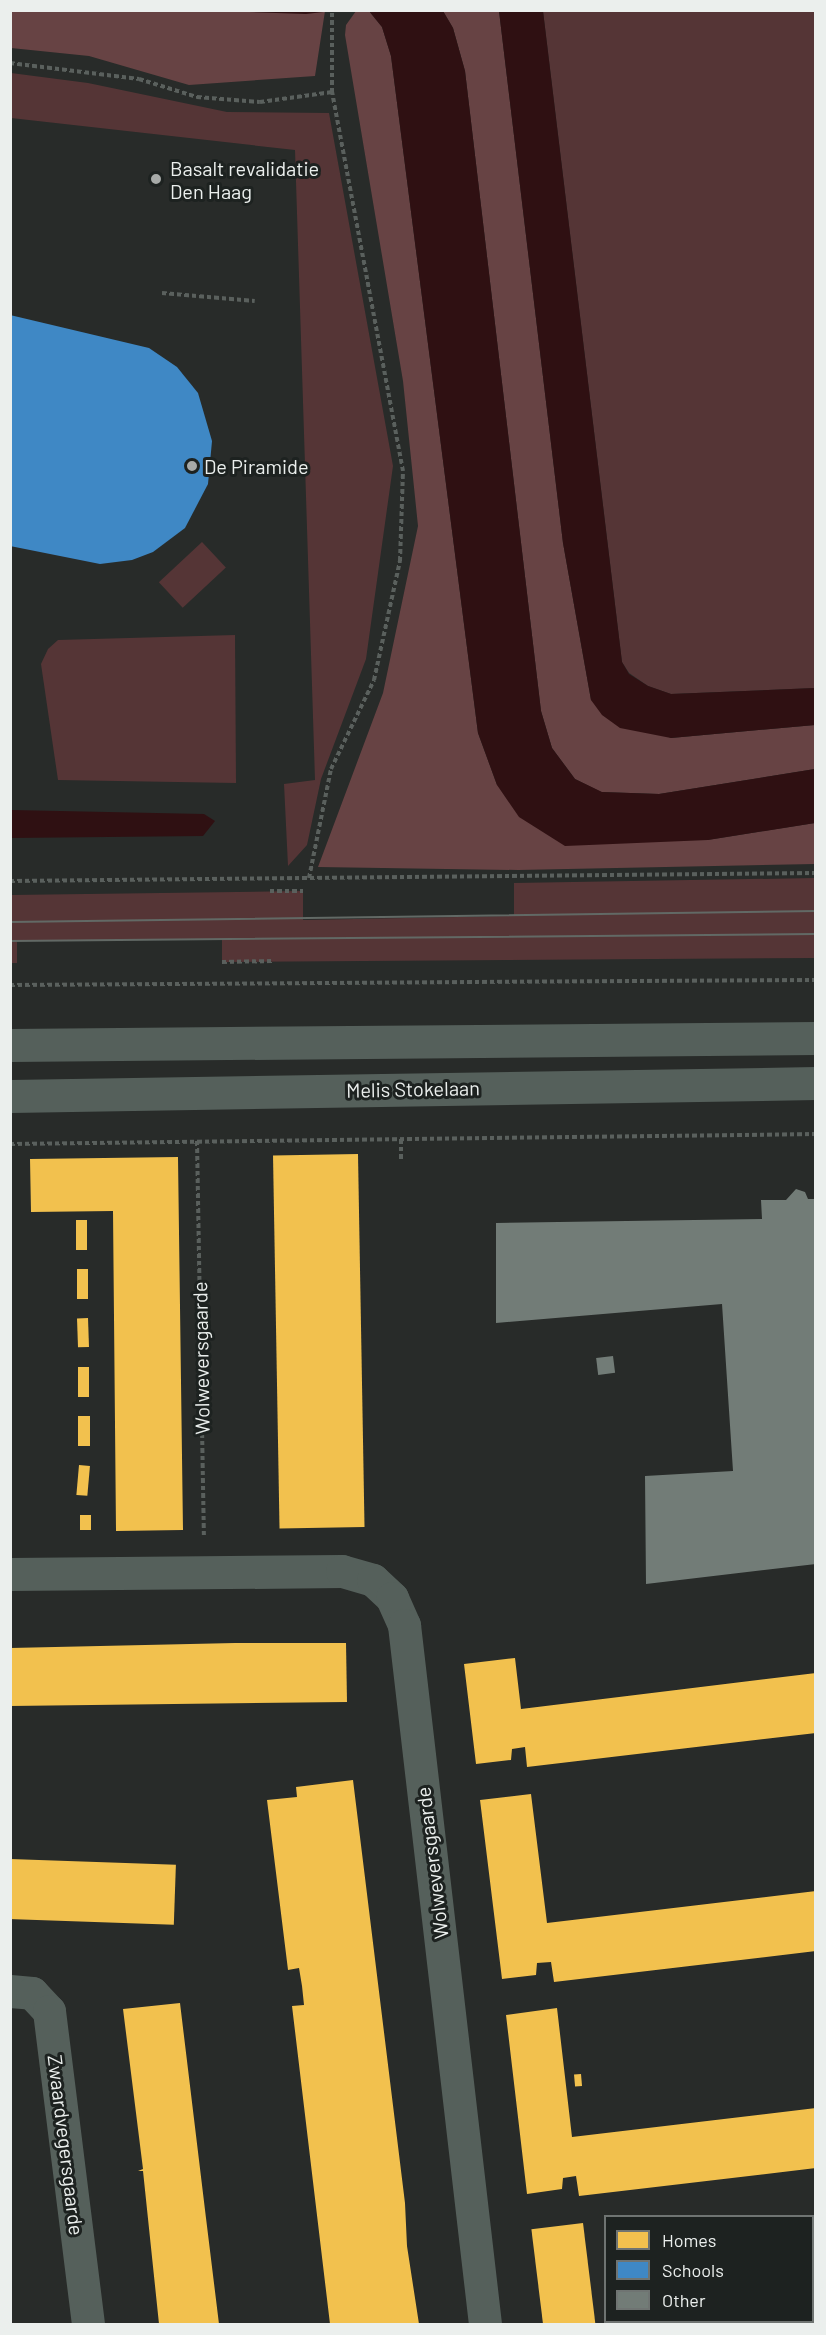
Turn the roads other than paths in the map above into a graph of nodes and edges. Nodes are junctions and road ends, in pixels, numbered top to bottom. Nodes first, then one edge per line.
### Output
1 (816, 1038) edge
2 (10, 1045) edge
3 (816, 1083) edge
4 (10, 1096) edge
5 (10, 1574) edge
6 (10, 1991) edge
7 (88, 2325) edge
8 (485, 2325) edge

1 - 2 street
3 - 4 street, Melis Stokelaan
5 - 8 street, Wolweversgaarde
6 - 7 street, Zwaardvegersgaarde

